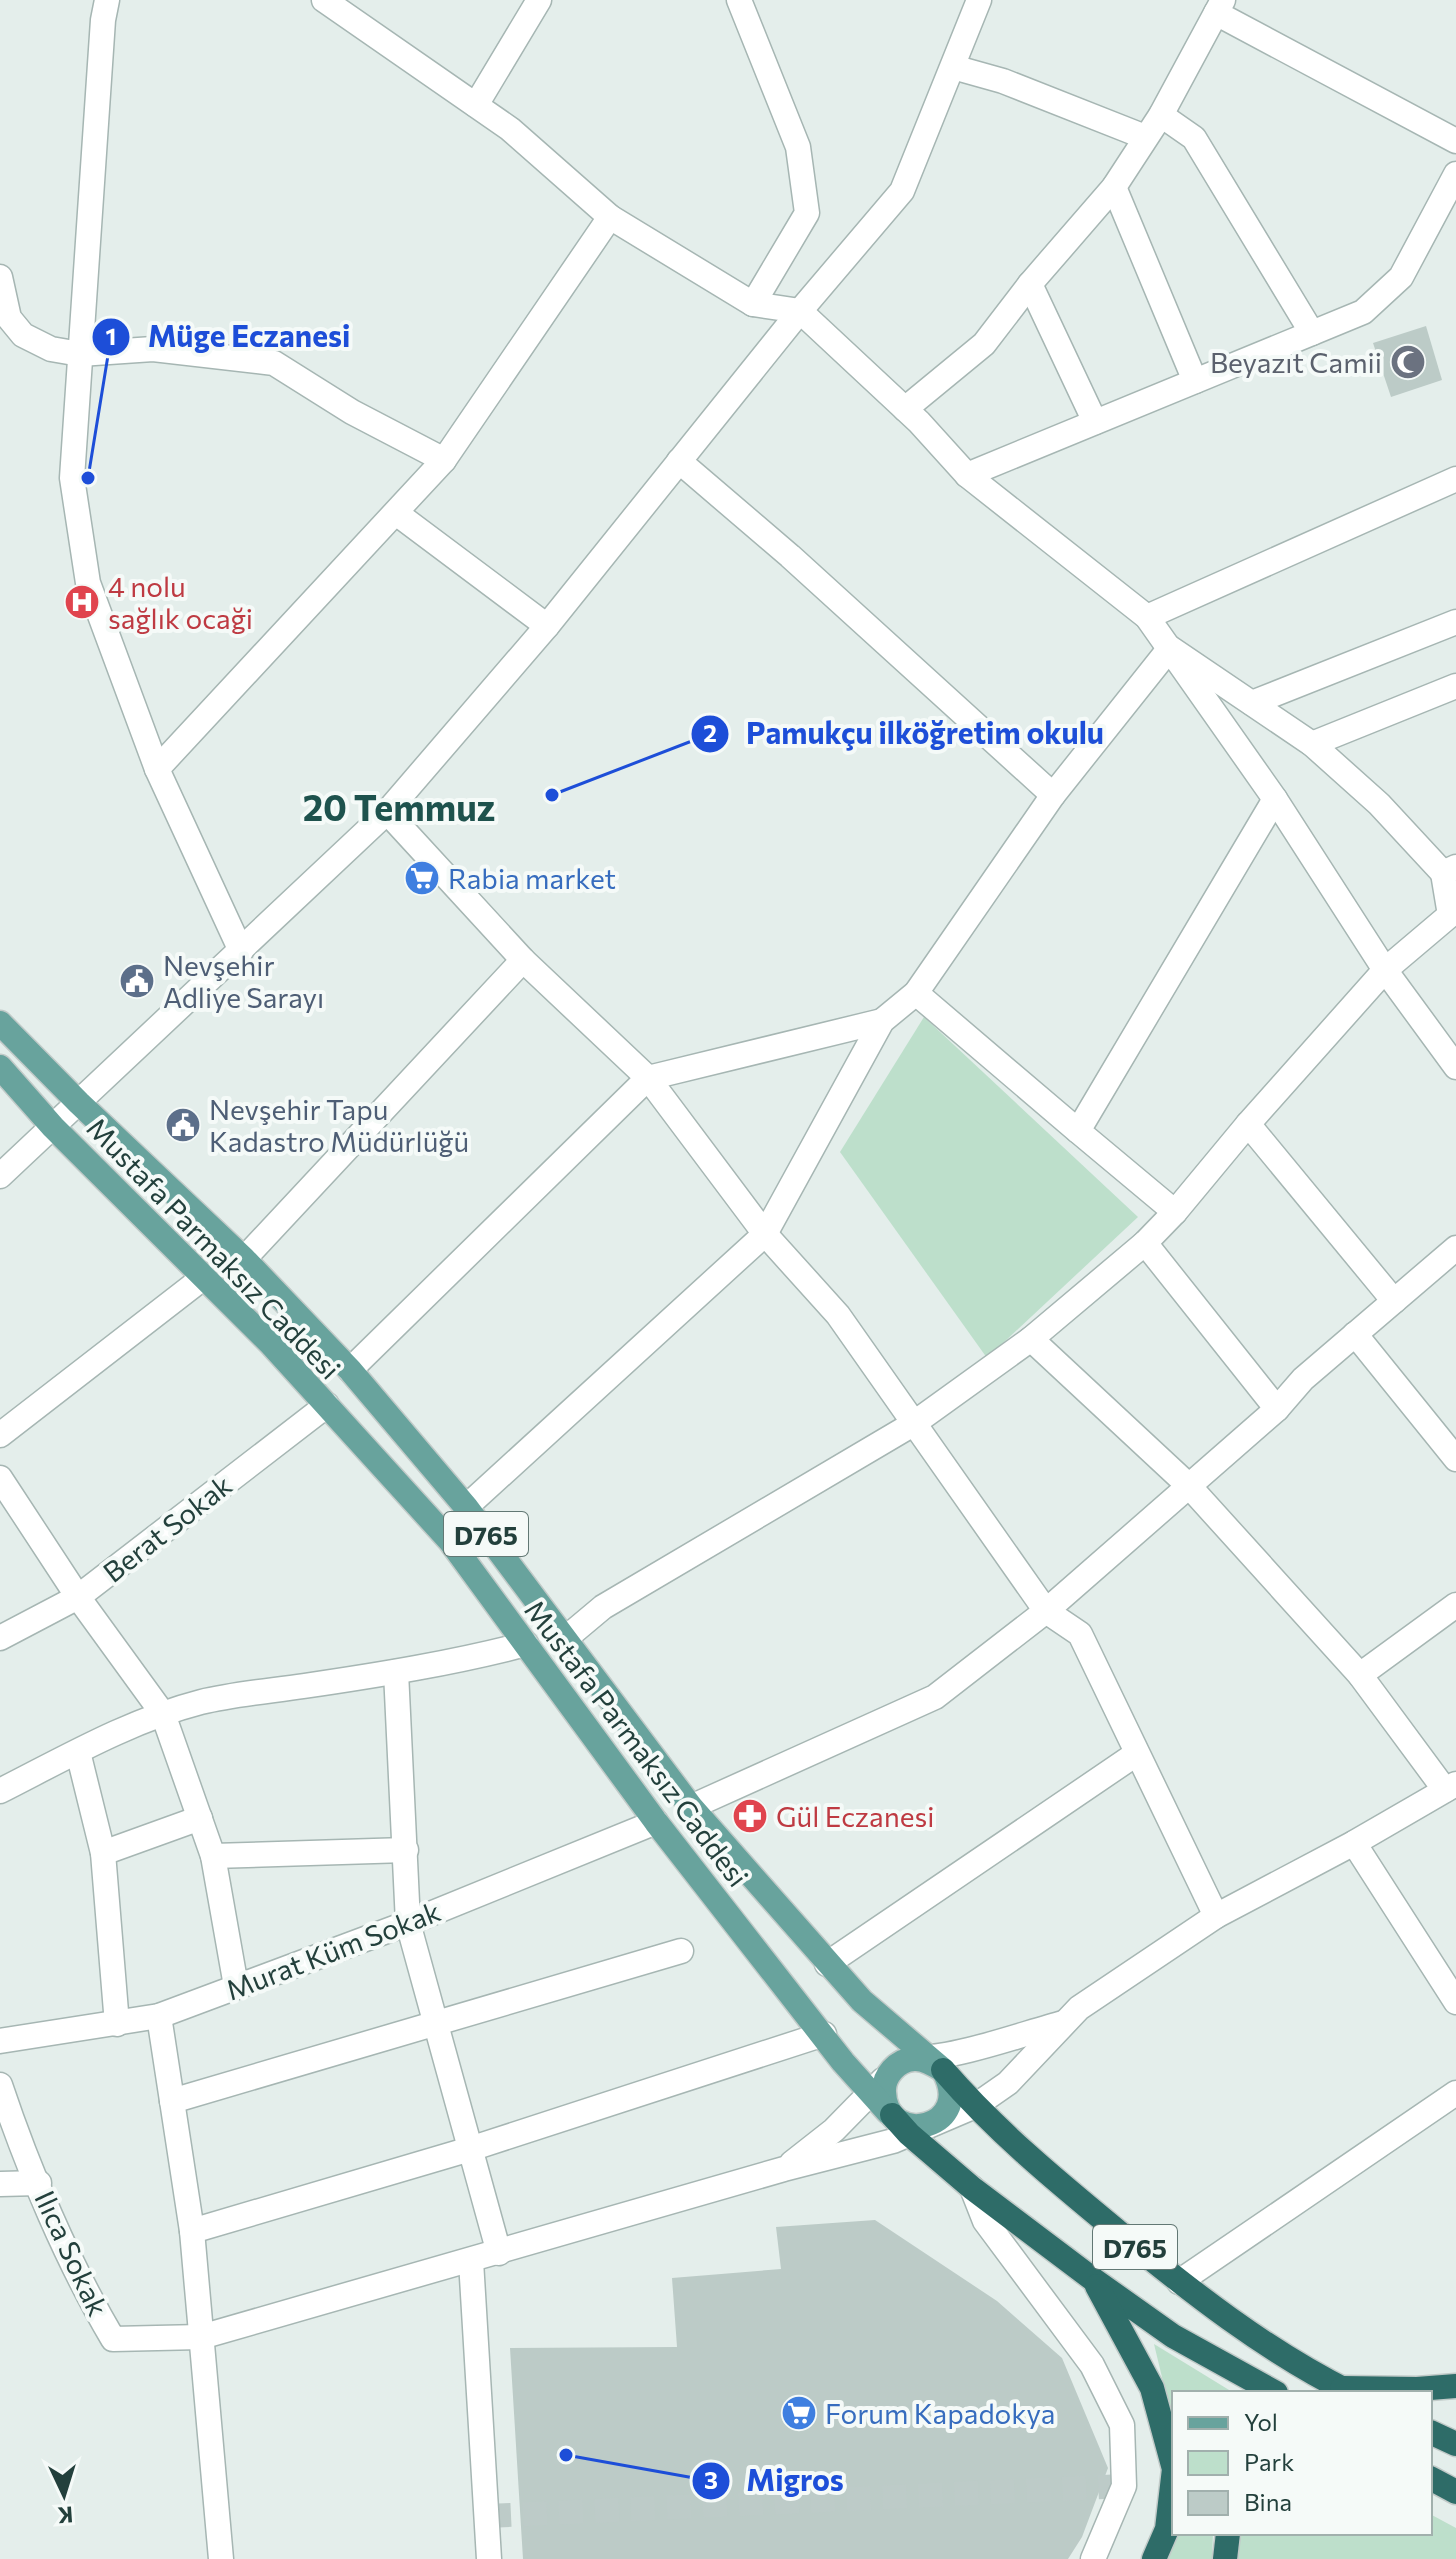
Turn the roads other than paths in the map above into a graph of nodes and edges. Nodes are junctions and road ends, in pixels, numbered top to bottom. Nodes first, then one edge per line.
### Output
1 (107, 0) edge
2 (324, 0) edge
3 (539, 0) edge
4 (739, 0) edge
5 (979, 0) edge
6 (1220, 7) edge
7 (953, 67) junction
8 (476, 105) junction
9 (1161, 115) junction
10 (1145, 137) junction
11 (1456, 141) edge
12 (1454, 181) edge
13 (1114, 187) junction
14 (610, 217) junction
15 (0, 277) edge
16 (1030, 284) junction
17 (753, 304) junction
18 (800, 311) junction
19 (1312, 333) junction
20 (80, 354) junction
21 (1195, 381) junction
22 (905, 409) junction
23 (1095, 422) junction
24 (444, 460) junction
25 (679, 461) junction
26 (967, 475) junction
27 (1456, 479) edge
28 (396, 513) junction
29 (1147, 617) junction
30 (1456, 622) edge
31 (547, 626) junction
32 (1170, 648) junction
33 (1456, 686) edge
34 (1252, 703) junction
35 (1312, 744) junction
36 (157, 769) junction
37 (1053, 795) junction
38 (1275, 799) junction
39 (387, 812) junction
40 (1450, 870) edge
41 (1453, 918) edge
42 (241, 951) junction
43 (523, 960) junction
44 (1385, 970) junction
45 (916, 993) junction
46 (882, 1021) junction
47 (0, 1023) edge
48 (0, 1067) edge
49 (1456, 1067) edge
50 (648, 1078) junction
51 (79, 1103) junction
52 (1248, 1124) junction
53 (53, 1127) junction
54 (1078, 1131) junction
55 (0, 1176) edge
56 (1175, 1212) junction
57 (765, 1234) junction
58 (1145, 1243) junction
59 (1456, 1248) edge
60 (244, 1259) junction
61 (204, 1277) junction
62 (1394, 1301) junction
63 (1355, 1334) junction
64 (1031, 1339) junction
65 (350, 1370) junction
66 (327, 1405) junction
67 (1277, 1409) junction
68 (913, 1424) junction
69 (0, 1435) edge
70 (1456, 1459) edge
71 (0, 1478) edge
72 (1189, 1486) junction
73 (466, 1507) junction
74 (78, 1597) junction
75 (1456, 1605) edge
76 (1046, 1611) junction
77 (0, 1638) edge
78 (566, 1638) junction
79 (526, 1644) junction
80 (396, 1672) junction
81 (1360, 1675) junction
82 (163, 1714) junction
83 (78, 1752) junction
84 (1136, 1754) junction
85 (1451, 1787) edge
86 (0, 1791) edge
87 (691, 1807) junction
88 (200, 1818) junction
89 (656, 1822) junction
90 (1354, 1843) junction
91 (406, 1850) junction
92 (103, 1853) junction
93 (213, 1856) junction
94 (1216, 1916) junction
95 (408, 1923) junction
96 (681, 1951) dead end
97 (827, 1964) junction
98 (236, 1986) junction
99 (1453, 1992) edge
100 (159, 2016) junction
101 (1063, 2023) junction
102 (117, 2024) junction
103 (436, 2024) junction
104 (824, 2034) junction
105 (0, 2041) edge
106 (929, 2062) junction
107 (889, 2072) junction
108 (0, 2085) edge
109 (1456, 2093) edge
110 (872, 2094) junction
111 (172, 2101) junction
112 (975, 2106) junction
113 (892, 2115) junction
114 (919, 2130) junction
115 (470, 2149) junction
116 (784, 2169) junction
117 (39, 2183) junction
118 (0, 2184) edge
119 (972, 2188) junction
120 (192, 2231) junction
121 (499, 2253) junction
122 (471, 2261) junction
123 (1094, 2280) junction
124 (1179, 2282) junction
125 (201, 2337) junction
126 (1456, 2386) edge
127 (1272, 2391) edge
128 (1347, 2391) edge
129 (1432, 2433) edge
130 (1456, 2444) edge
131 (1172, 2462) edge
132 (1432, 2479) edge
133 (1172, 2486) edge
134 (1432, 2491) edge
135 (1456, 2495) edge
136 (1228, 2535) edge
137 (221, 2559) edge
138 (489, 2559) edge
139 (1093, 2559) edge
140 (1154, 2559) edge
141 (1225, 2559) edge

1 - 20 street
2 - 8 street
3 - 8 street
4 - 17 street
5 - 7 street
6 - 9 street
6 - 11 street
7 - 10 street
7 - 18 street
8 - 14 street
9 - 10 street
9 - 19 street
10 - 13 street
12 - 19 street
13 - 16 street
13 - 21 street
14 - 17 street
14 - 24 street
15 - 20 street
16 - 22 street
16 - 23 street
17 - 18 street
18 - 22 street
18 - 25 street
19 - 21 street
20 - 24 street
20 - 36 street
21 - 23 street
22 - 26 street
23 - 26 street
24 - 28 street
25 - 31 street
25 - 37 street
26 - 29 street
27 - 29 street
28 - 31 street
28 - 36 street
29 - 32 street
30 - 34 street
31 - 39 street
32 - 34 street
32 - 37 street
32 - 38 street
33 - 35 street
34 - 35 street
35 - 40 street
36 - 42 street
37 - 45 street
38 - 44 street
38 - 54 street
39 - 42 street
39 - 43 street
40 - 41 street
41 - 44 street
42 - 51 street
43 - 50 street
43 - 60 street
44 - 49 street
44 - 52 street
45 - 46 street
45 - 54 street
46 - 50 street
46 - 57 street
47 - 51 main road, Mustafa Parmaksız Caddesi / D765
48 - 53 main road, Mustafa Parmaksız Caddesi / D765
50 - 57 street
50 - 65 street
51 - 53 street
51 - 60 main road, Mustafa Parmaksız Caddesi / D765
52 - 56 street
52 - 62 street
53 - 55 street
53 - 61 main road, Mustafa Parmaksız Caddesi / D765
54 - 56 street
56 - 58 street
57 - 68 street
57 - 73 street
58 - 64 street
58 - 67 street
59 - 62 street
60 - 65 main road, Mustafa Parmaksız Caddesi / D765
61 - 66 main road, Mustafa Parmaksız Caddesi / D765
61 - 69 street
62 - 63 street
63 - 67 street
63 - 70 street
64 - 68 street
64 - 72 street
65 - 73 main road, Mustafa Parmaksız Caddesi / D765
66 - 74 street, Berat Sokak
66 - 79 main road, Mustafa Parmaksız Caddesi / D765
67 - 72 street
68 - 76 street
68 - 78 street
71 - 74 street
72 - 76 street
72 - 81 street
73 - 78 main road, Mustafa Parmaksız Caddesi / D765
74 - 77 street, Berat Sokak
74 - 82 street
75 - 81 street
76 - 84 street
76 - 87 street
78 - 87 main road, Mustafa Parmaksız Caddesi / D765
79 - 80 street
79 - 89 main road, Mustafa Parmaksız Caddesi / D765
80 - 82 street
80 - 91 street
81 - 85 street
82 - 83 street
82 - 88 street
83 - 86 street
83 - 92 street
84 - 94 street
84 - 97 street
85 - 90 street
87 - 97 main road, Mustafa Parmaksız Caddesi / D765
88 - 92 street
88 - 93 street
89 - 95 street, Murat Küm Sokak
89 - 104 main road, Mustafa Parmaksız Caddesi / D765
90 - 94 street
90 - 99 street
91 - 93 street
91 - 95 street
92 - 102 street
93 - 98 street
94 - 101 street
95 - 98 street, Murat Küm Sokak
95 - 103 street
96 - 103 street
97 - 106 main road, Mustafa Parmaksız Caddesi / D765
98 - 100 street, Murat Küm Sokak
100 - 102 street, Murat Küm Sokak
100 - 111 street
101 - 106 street
101 - 112 street
102 - 105 street, Murat Küm Sokak
103 - 111 street
103 - 115 street
104 - 110 main road, Mustafa Parmaksız Caddesi / D765
104 - 115 street
106 - 107 main road
106 - 112 highway, D765
106 - 114 main road
107 - 110 street
107 - 113 main road
108 - 117 street, Ilıca Sokak
109 - 124 street
110 - 113 main road, Mustafa Parmaksız Caddesi / D765
110 - 116 street
111 - 120 street
112 - 114 street
112 - 124 highway, D765
113 - 114 highway, Mustafa Parmaksız Caddesi / D765
114 - 116 street
114 - 119 highway, Mustafa Parmaksız Caddesi / D765
115 - 120 street
115 - 121 street
116 - 121 street
117 - 118 street
117 - 125 street, Ilıca Sokak
119 - 123 highway, Mustafa Parmaksız Caddesi / D765
119 - 139 street
120 - 125 street
121 - 122 street
122 - 125 street
122 - 138 street
123 - 127 highway, Mustafa Parmaksız Caddesi / D765
123 - 131 highway
124 - 128 highway, D765
125 - 137 street
126 - 128 highway
129 - 130 highway
132 - 135 highway
133 - 140 highway
134 - 135 highway
136 - 141 highway

